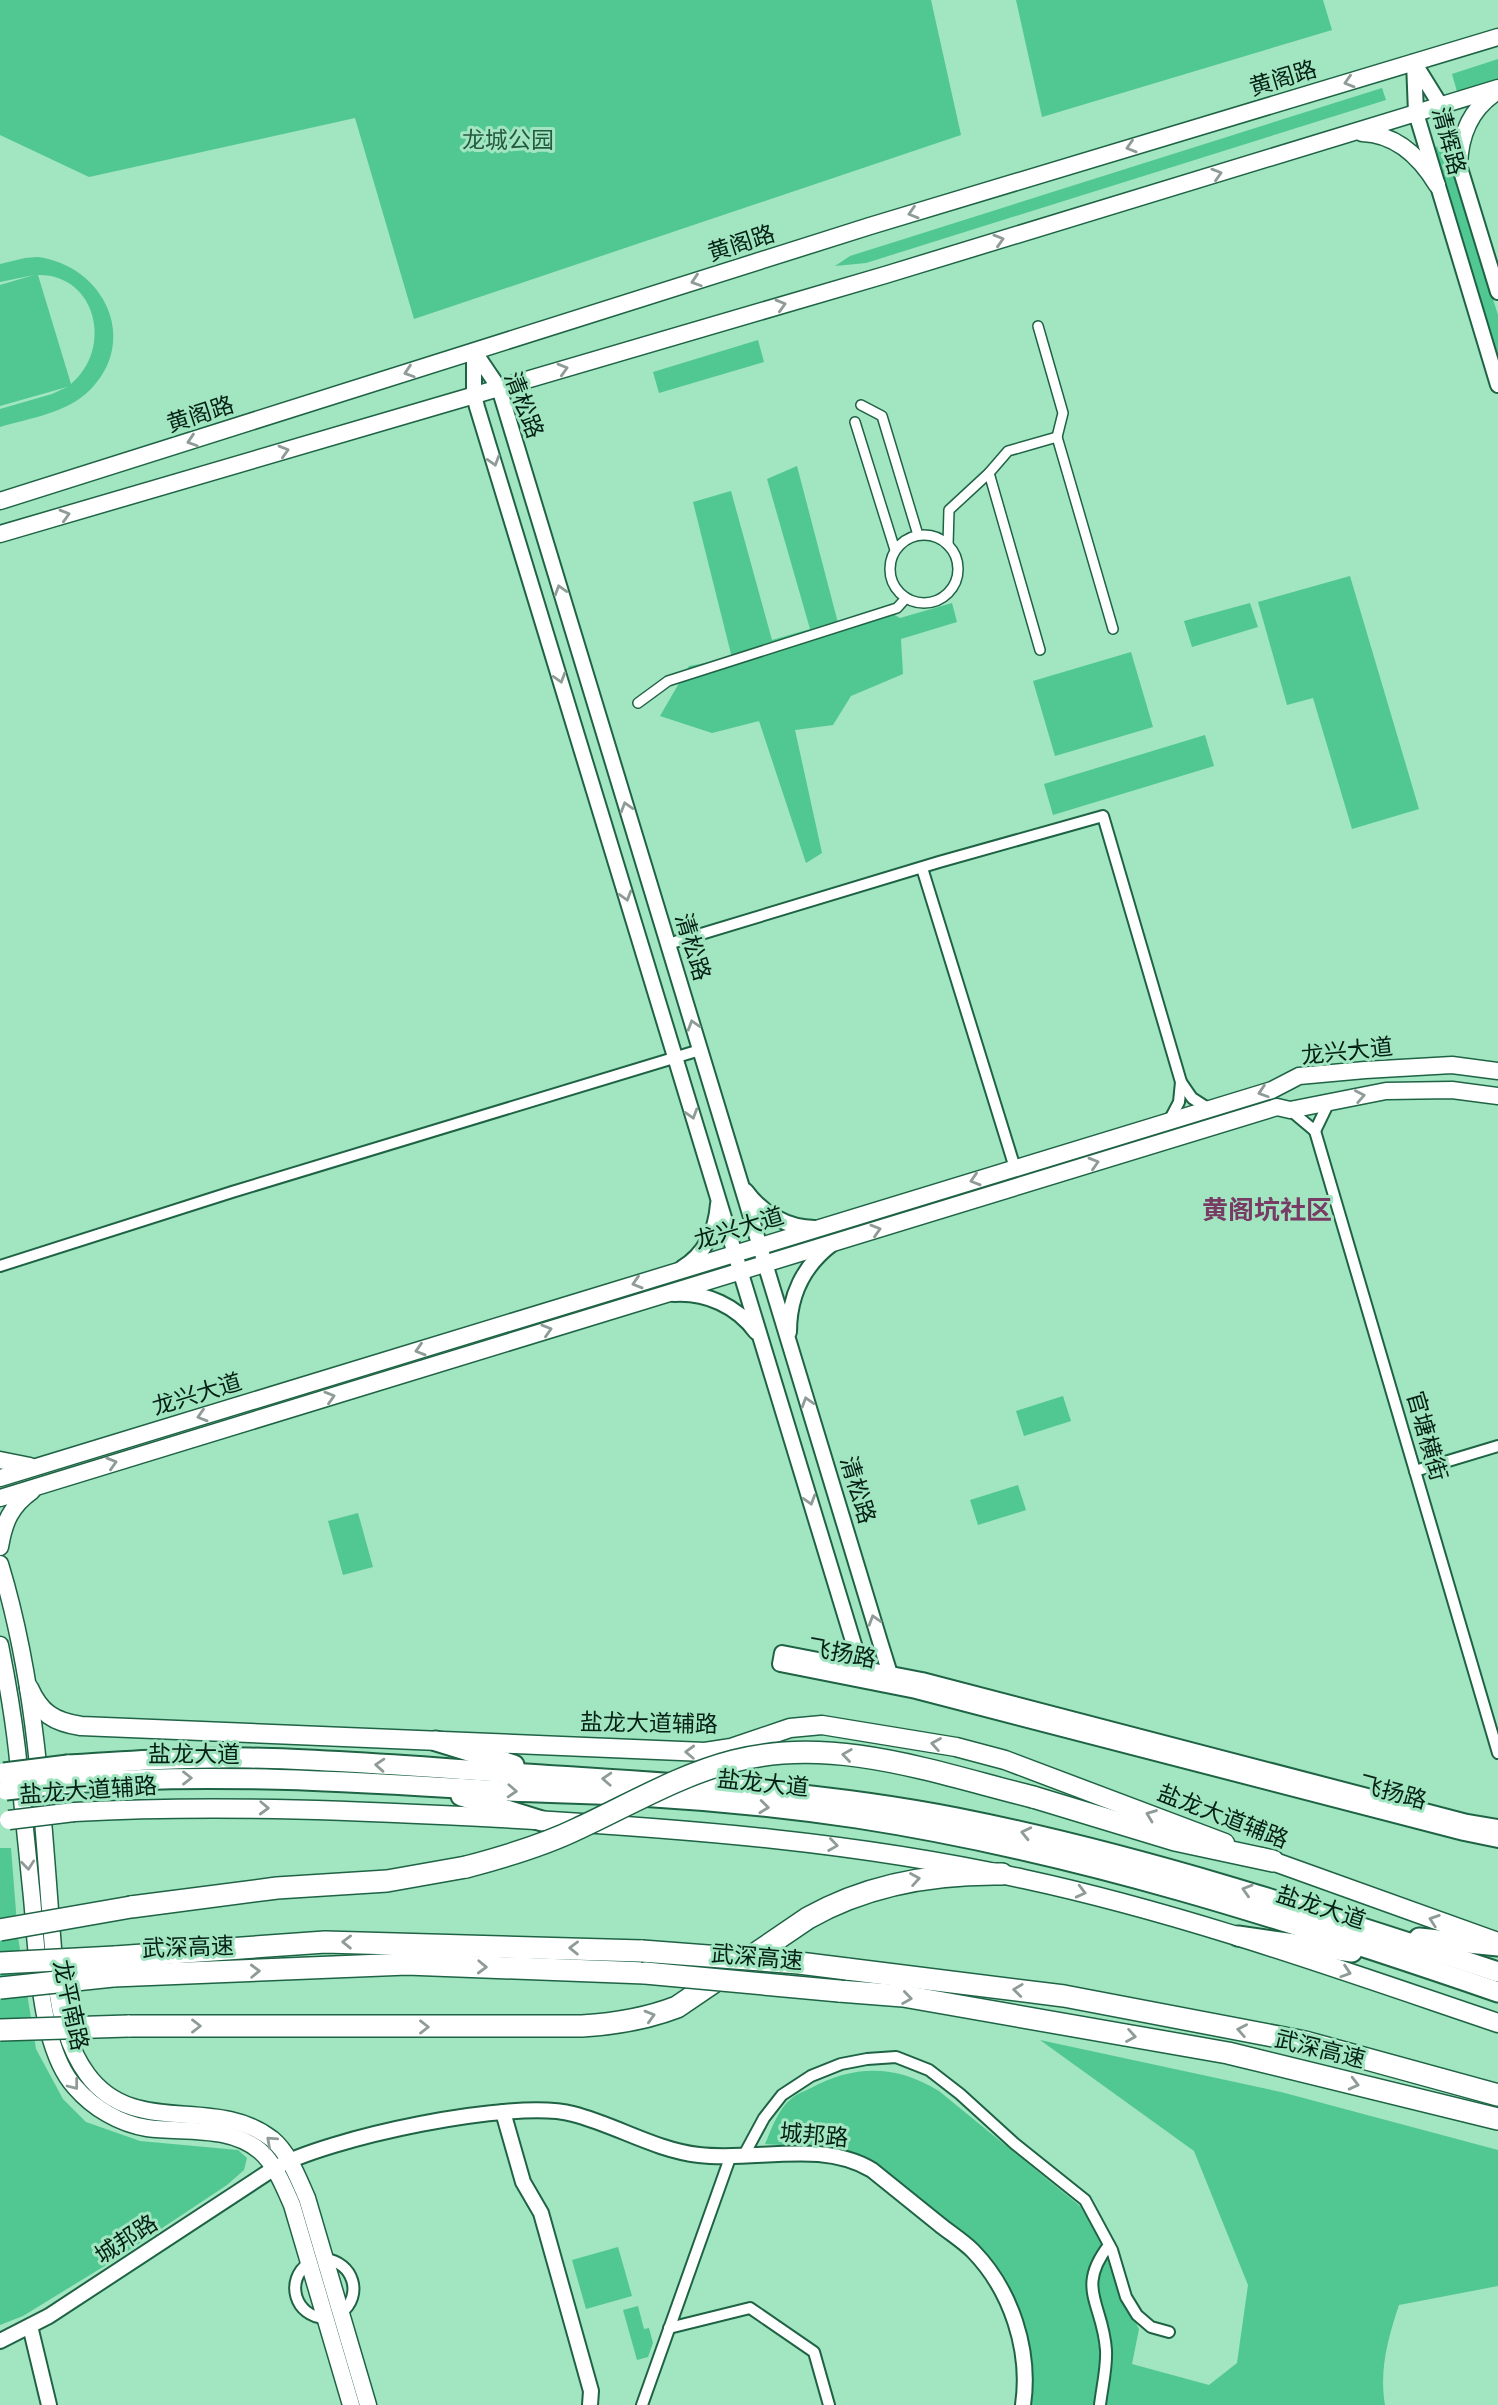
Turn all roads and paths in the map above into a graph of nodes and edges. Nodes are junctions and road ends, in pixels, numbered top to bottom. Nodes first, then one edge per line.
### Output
1 (1498, 37) edge
2 (1414, 62) junction
3 (1498, 90) edge
4 (1441, 106) junction
5 (1416, 113) junction
6 (1352, 133) junction
7 (1460, 165) junction
8 (1437, 185) junction
9 (1498, 292) edge
10 (1038, 326) dead end
11 (474, 351) junction
12 (1498, 384) edge
13 (499, 388) junction
14 (474, 395) junction
15 (861, 405) dead end
16 (855, 422) dead end
17 (1057, 437) junction
18 (989, 473) junction
19 (0, 502) edge
20 (0, 534) edge
21 (918, 535) junction
22 (948, 545) junction
23 (895, 550) junction
24 (906, 597) junction
25 (1113, 629) dead end
26 (1040, 650) dead end
27 (638, 703) dead end
28 (922, 868) junction
29 (668, 944) junction
30 (700, 1050) junction
31 (676, 1057) junction
32 (1498, 1071) edge
33 (1181, 1082) junction
34 (1498, 1096) edge
35 (1329, 1102) junction
36 (1209, 1109) junction
37 (1290, 1110) junction
38 (1169, 1121) junction
39 (1315, 1131) junction
40 (1015, 1168) junction
41 (741, 1184) junction
42 (718, 1199) junction
43 (820, 1228) junction
44 (834, 1242) junction
45 (760, 1246) junction
46 (735, 1254) junction
47 (765, 1264) junction
48 (0, 1266) edge
49 (677, 1271) junction
50 (740, 1271) junction
51 (665, 1294) junction
52 (790, 1344) junction
53 (763, 1345) junction
54 (1498, 1446) edge
55 (63, 1459) junction
56 (0, 1460) edge
57 (43, 1465) junction
58 (1415, 1471) junction
59 (68, 1477) junction
60 (0, 1478) edge
61 (49, 1483) junction
62 (0, 1497) edge
63 (0, 1549) edge
64 (1, 1567) edge
65 (0, 1645) edge
66 (863, 1675) junction
67 (889, 1679) junction
68 (29, 1688) junction
69 (436, 1741) junction
70 (1498, 1753) edge
71 (69, 1774) junction
72 (545, 1775) junction
73 (2, 1782) edge
74 (426, 1786) junction
75 (4, 1820) edge
76 (542, 1821) junction
77 (1495, 1825) edge
78 (1498, 1840) edge
79 (1273, 1861) junction
80 (1002, 1874) junction
81 (0, 1930) edge
82 (1381, 1933) junction
83 (1238, 1936) junction
84 (1498, 1944) edge
85 (1402, 1959) junction
86 (0, 1963) edge
87 (114, 1967) junction
88 (1498, 1972) edge
89 (0, 1987) edge
90 (1498, 1992) edge
91 (1498, 2022) edge
92 (0, 2030) edge
93 (1498, 2095) edge
94 (503, 2112) junction
95 (1498, 2119) edge
96 (738, 2155) junction
97 (288, 2160) junction
98 (273, 2169) junction
99 (300, 2202) junction
100 (1110, 2245) junction
101 (317, 2261) junction
102 (333, 2316) junction
103 (30, 2326) junction
104 (669, 2329) junction
105 (1168, 2332) dead end
106 (0, 2341) edge
107 (49, 2405) edge
108 (351, 2405) edge
109 (368, 2405) edge
110 (590, 2405) edge
111 (642, 2405) edge
112 (829, 2405) edge
113 (1023, 2405) edge
114 (1100, 2405) edge

1 - 2 main road, 黄阁路
2 - 4 street, 清辉路
2 - 5 street, 清辉路
2 -> 11 main road, 黄阁路
3 - 4 main road
3 - 7 main road
4 - 5 main road
4 - 7 street, 清辉路
5 - 6 main road
5 - 8 street, 清辉路
6 - 8 main road
13 -> 6 main road
7 - 9 street, 清辉路
8 - 12 street, 清辉路
10 - 17 street
11 - 13 street, 清松路
11 - 14 street, 清松路
11 -> 19 main road, 黄阁路
13 - 14 main road
29 -> 13 street, 清松路
20 -> 14 main road
14 -> 31 street, 清松路
15 - 21 street
16 - 23 street
17 - 18 street
17 - 25 street
18 - 22 street
18 - 26 street
21 - 22 street
21 - 23 street
22 - 24 street
23 - 24 street
24 - 27 street
28 - 29 street
28 - 33 street
28 - 40 street
30 -> 29 street, 清松路
30 - 31 street
30 - 41 street, 清松路
31 -> 42 street, 清松路
31 - 48 street
32 -> 36 main road, 龙兴大道
33 - 36 street
33 - 38 street
35 -> 34 main road, 龙兴大道
35 - 37 main road, 龙兴大道
35 - 39 street
36 - 38 main road, 龙兴大道
37 - 39 street
44 -> 37 main road, 龙兴大道
38 - 40 main road, 龙兴大道
39 - 58 street, 官塘横街
40 -> 43 main road, 龙兴大道
41 - 43 street
41 - 45 street, 清松路
42 - 46 street, 清松路
42 - 49 street
43 - 45 main road, 龙兴大道
44 - 47 main road, 龙兴大道
44 - 52 street
45 - 46 main road, 龙兴大道
45 - 47 street, 清松路
46 - 49 main road, 龙兴大道
46 - 50 street, 清松路
47 - 50 main road, 龙兴大道
47 - 52 street, 清松路
49 -> 55 main road, 龙兴大道
50 - 51 main road, 龙兴大道
50 - 53 street, 清松路
51 - 53 street
59 -> 51 main road, 龙兴大道
67 -> 52 street, 清松路
53 -> 66 street, 清松路
54 - 58 street
55 - 57 main road, 龙兴大道
55 - 59 main road
56 - 57 main road
57 - 60 main road, 龙兴大道
58 - 70 street, 官塘横街
59 - 61 main road, 龙兴大道
61 - 62 main road, 龙兴大道
61 - 63 main road
63 - 64 main road, 龙平南路
64 - 68 main road, 龙平南路
65 -> 98 main road, 龙平南路
66 - 66 street, 飞扬路
66 - 67 street, 飞扬路
67 - 77 street, 飞扬路
67 - 78 street, 飞扬路
68 - 69 main road, 盐龙大道辅路
97 -> 68 main road, 龙平南路
69 - 72 highway
79 -> 69 main road, 盐龙大道辅路
72 -> 71 highway, 盐龙大道
71 - 73 highway, 盐龙大道, bridge
71 -> 74 highway, 盐龙大道
82 -> 72 highway, 盐龙大道
74 - 76 highway
74 -> 85 highway, 盐龙大道
75 -> 76 main road, 盐龙大道辅路, bridge
76 -> 80 main road, 盐龙大道辅路
79 -> 81 highway, bridge
84 -> 79 main road, 盐龙大道辅路
80 -> 83 main road, 盐龙大道辅路
92 -> 80 highway, bridge
82 - 84 highway
82 - 88 highway, 盐龙大道
83 - 85 highway
83 -> 91 main road, 盐龙大道辅路
85 - 90 highway, 盐龙大道
86 - 87 highway, 武深高速, bridge
87 - 89 highway, 武深高速, bridge
93 -> 87 highway, 武深高速, bridge
87 -> 95 highway, 武深高速, bridge
94 - 96 street, 城邦路
94 - 97 street, 城邦路
94 - 110 street
96 - 100 street
96 - 104 street
96 - 113 street, 城邦路
97 - 98 street, 城邦路
97 - 99 main road, 龙平南路
98 - 99 main road, 龙平南路
98 - 103 street, 城邦路
99 - 101 main road
100 - 105 street
100 - 114 street
101 - 102 main road
101 - 102 street
102 - 108 main road
102 - 109 main road
103 - 106 street, 城邦路
103 - 107 street
104 - 111 street
104 - 112 street

